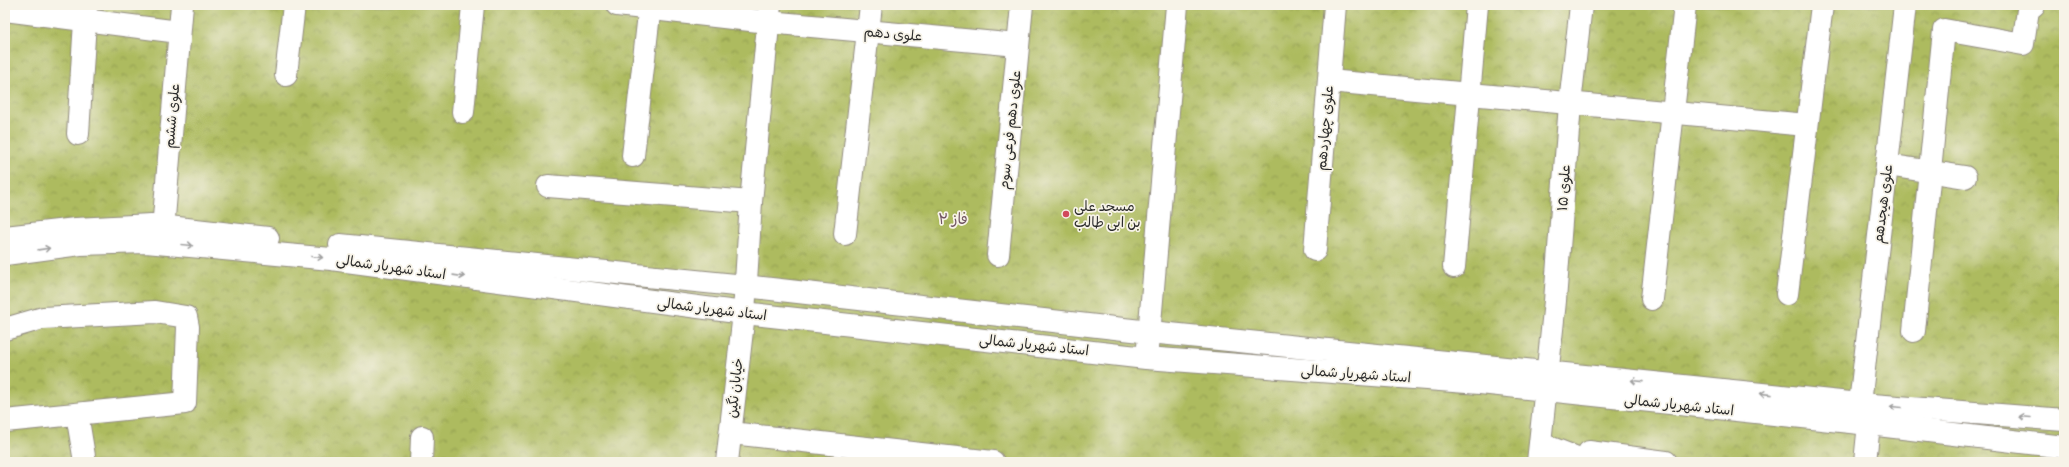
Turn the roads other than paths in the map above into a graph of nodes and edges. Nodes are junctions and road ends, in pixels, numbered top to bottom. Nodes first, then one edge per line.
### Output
1 (182, 5) edge
2 (294, 5) edge
3 (473, 5) edge
4 (618, 5) edge
5 (871, 5) edge
6 (1022, 5) edge
7 (1177, 5) edge
8 (1335, 5) edge
9 (1478, 5) edge
10 (1581, 5) edge
11 (1685, 5) edge
12 (1822, 5) edge
13 (1905, 5) edge
14 (2034, 5) edge
15 (650, 7) edge
16 (5, 10) edge
17 (85, 13) edge
18 (769, 13) edge
19 (868, 31) junction
20 (179, 32) junction
21 (1018, 45) junction
22 (286, 75) dead end
23 (1329, 81) junction
24 (1469, 94) junction
25 (1570, 104) junction
26 (463, 112) dead end
27 (1674, 113) junction
28 (1808, 125) junction
29 (78, 134) dead end
30 (633, 156) dead end
31 (1887, 165) junction
32 (1930, 172) junction
33 (1965, 177) dead end
34 (548, 186) dead end
35 (751, 202) junction
36 (845, 234) dead end
37 (163, 235) junction
38 (5, 237) edge
39 (1315, 250) dead end
40 (5, 254) edge
41 (998, 255) dead end
42 (1454, 267) dead end
43 (745, 286) junction
44 (1787, 294) dead end
45 (1652, 299) dead end
46 (744, 313) junction
47 (5, 329) edge
48 (1914, 331) dead end
49 (1150, 332) junction
50 (1146, 358) junction
51 (1546, 381) junction
52 (1860, 404) junction
53 (77, 414) junction
54 (5, 420) edge
55 (2064, 420) edge
56 (1869, 424) junction
57 (730, 432) junction
58 (422, 437) dead end
59 (2064, 447) edge
60 (1539, 453) edge
61 (1583, 457) edge
62 (85, 462) edge
63 (421, 462) edge
64 (727, 462) edge
65 (993, 462) edge
66 (1666, 462) edge
67 (1865, 462) edge

1 - 20 street, علوی ششم
2 - 22 street
3 - 26 street
4 - 15 street, علوی دهم
5 - 19 street
6 - 21 street, علوی دهم فرعی سوم
7 - 49 street
8 - 23 street, علوی چهاردهم
9 - 24 street
10 - 25 street, علوی ۱۵
11 - 27 street
12 - 28 street
13 - 31 street, علوی هیجدهم
14 - 32 street
15 - 18 street, علوی دهم
15 - 30 street
16 - 17 street
17 - 20 street
17 - 29 street
18 - 19 street, علوی دهم
18 - 35 street, خیابان نگین
19 - 21 street, علوی دهم
19 - 36 street
20 - 37 street, علوی ششم
21 - 41 street, علوی دهم فرعی سوم
23 - 24 street
23 - 39 street, علوی چهاردهم
24 - 25 street
24 - 42 street
25 - 27 street
25 - 51 street, علوی ۱۵
27 - 28 street
27 - 45 street
28 - 44 street
31 - 32 street
31 - 52 street, علوی هیجدهم
32 - 33 street
32 - 48 street
34 - 35 street
35 - 43 street, خیابان نگین
37 - 38 street, استاد شهریار شمالی
40 -> 37 street, استاد شهریار شمالی
37 - 43 street, استاد شهریار شمالی
37 -> 46 street, استاد شهریار شمالی
43 - 46 street, خیابان نگین
43 - 49 street, استاد شهریار شمالی
46 - 50 street, استاد شهریار شمالی
46 - 57 street, خیابان نگین
47 - 53 street
49 - 50 street
49 - 51 street, استاد شهریار شمالی
50 - 51 street, استاد شهریار شمالی
52 -> 51 street, استاد شهریار شمالی
51 - 56 street, استاد شهریار شمالی
51 - 60 street, علوی ۱۵
55 -> 52 street, استاد شهریار شمالی
53 - 54 street
53 - 62 street
56 - 59 street, استاد شهریار شمالی
56 - 67 street
57 - 64 street, خیابان نگین
57 - 65 street
58 - 63 street
60 - 61 street
61 - 66 street

